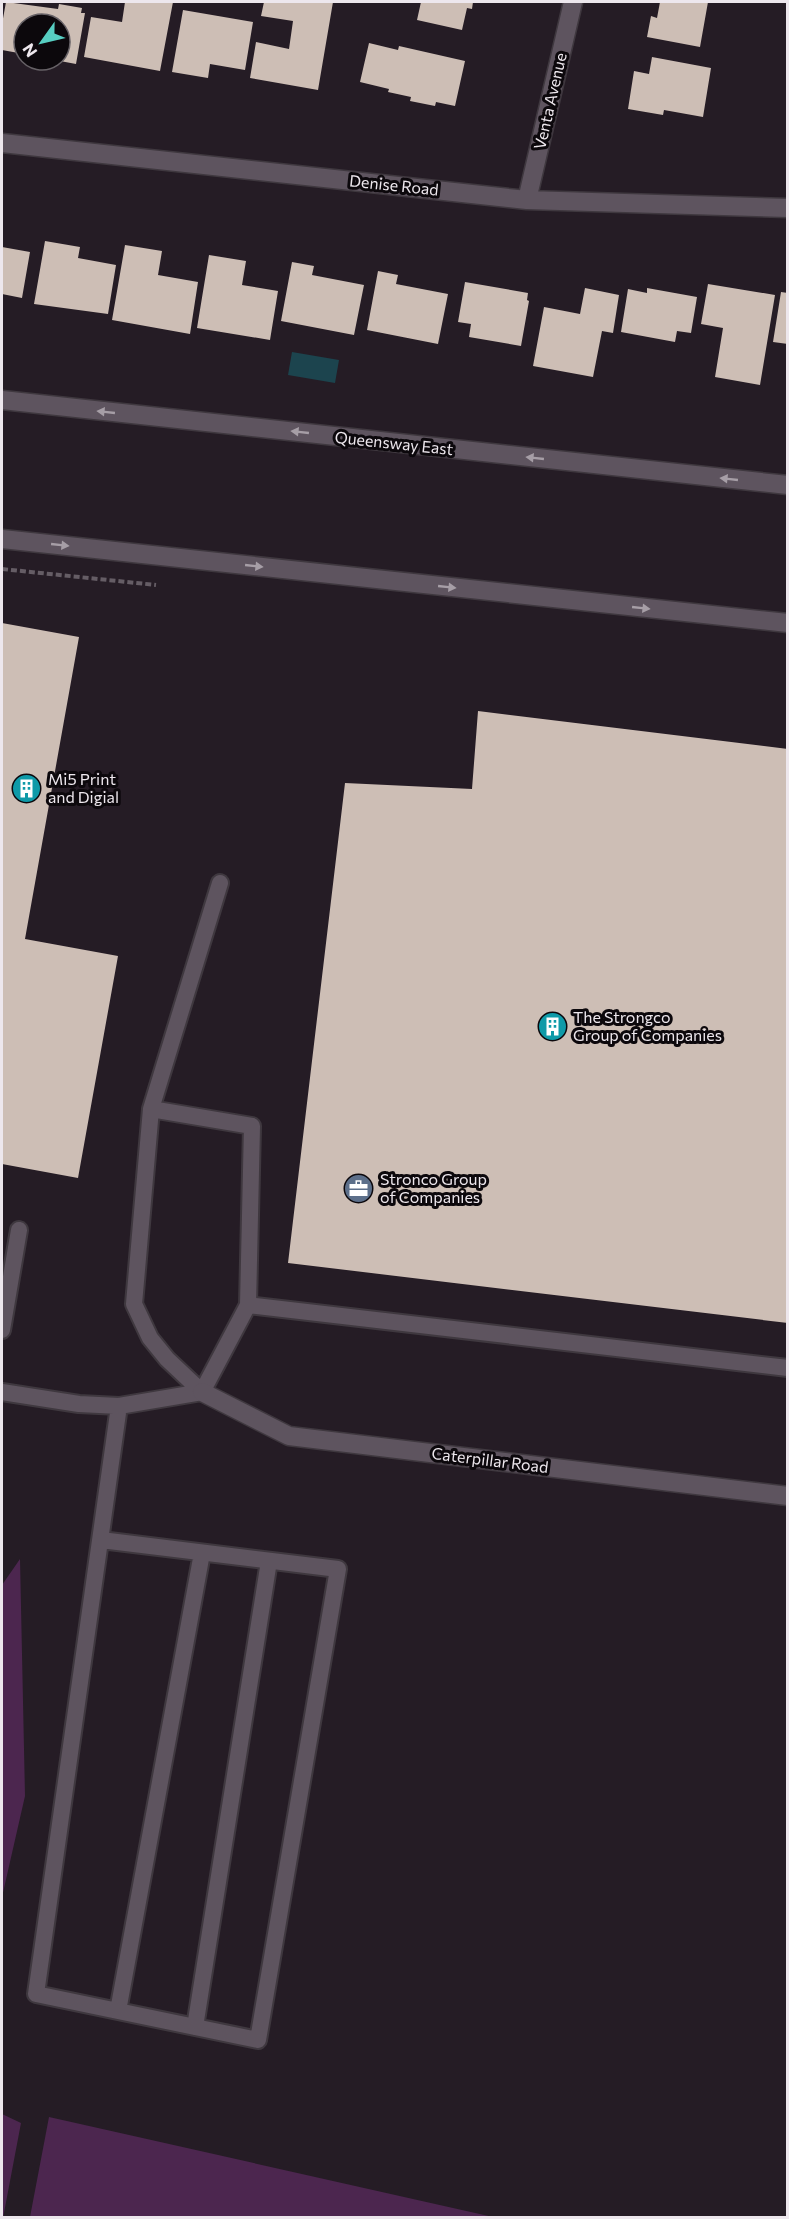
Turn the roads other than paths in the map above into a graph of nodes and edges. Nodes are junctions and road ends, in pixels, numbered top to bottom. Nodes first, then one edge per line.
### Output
1 (573, 2) edge
2 (2, 143) edge
3 (527, 200) junction
4 (788, 207) edge
5 (2, 400) edge
6 (788, 485) edge
7 (2, 539) edge
8 (788, 623) edge
9 (220, 884) dead end
10 (151, 1109) junction
11 (19, 1230) dead end
12 (248, 1305) junction
13 (2, 1330) edge
14 (788, 1368) edge
15 (2, 1392) edge
16 (202, 1392) junction
17 (119, 1406) junction
18 (788, 1496) edge
19 (101, 1540) junction
20 (202, 1553) junction
21 (269, 1561) junction
22 (118, 2011) junction
23 (195, 2027) junction

1 - 3 street, Venta Avenue
2 - 3 street, Denise Road
3 - 4 street, Denise Road
6 -> 5 street, Queensway East
7 -> 8 street
9 - 10 lane
10 - 12 lane
10 - 16 lane
11 - 13 lane
12 - 14 lane
12 - 16 lane
15 - 17 lane
16 - 17 lane
16 - 18 street, Caterpillar Road
17 - 19 lane
19 - 20 lane
19 - 22 lane
20 - 21 lane
20 - 22 lane
21 - 23 lane
21 - 23 lane
22 - 23 lane

